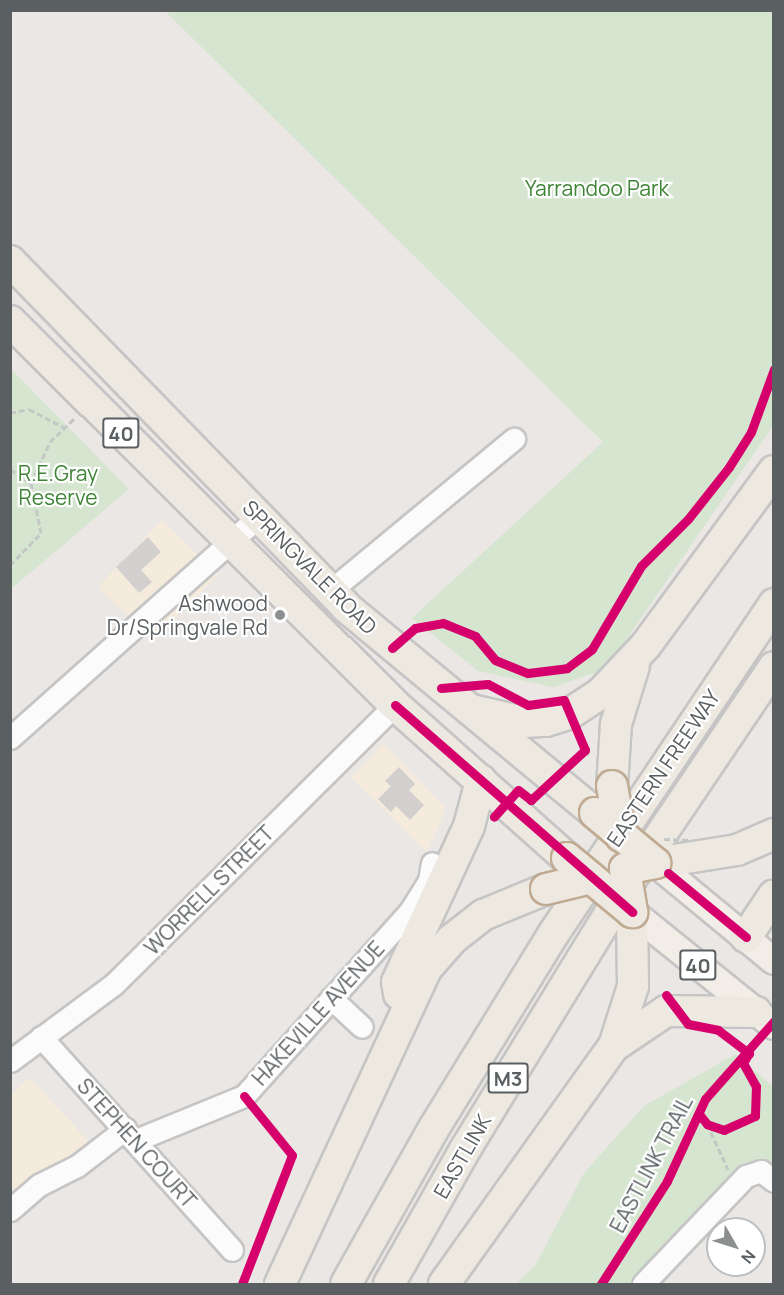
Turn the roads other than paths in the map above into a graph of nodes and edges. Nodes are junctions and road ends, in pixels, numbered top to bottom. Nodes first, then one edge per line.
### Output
1 (10, 261) edge
2 (10, 321) edge
3 (514, 439) dead end
4 (774, 471) edge
5 (257, 518) junction
6 (231, 544) junction
7 (330, 591) junction
8 (774, 604) edge
9 (646, 645) junction
10 (774, 667) edge
11 (395, 705) junction
12 (466, 709) junction
13 (10, 738) edge
14 (481, 781) junction
15 (774, 834) edge
16 (621, 836) junction
17 (432, 863) dead end
18 (658, 863) junction
19 (591, 878) junction
20 (774, 895) edge
21 (636, 920) junction
22 (554, 933) joint
23 (746, 937) junction
24 (774, 961) edge
25 (331, 998) junction
26 (402, 1015) junction
27 (765, 1019) edge
28 (362, 1027) dead end
29 (41, 1037) junction
30 (614, 1046) junction
31 (10, 1061) edge
32 (131, 1135) junction
33 (774, 1181) edge
34 (10, 1210) edge
35 (232, 1250) dead end
36 (280, 1284) edge
37 (346, 1284) edge
38 (389, 1284) edge
39 (444, 1284) edge
40 (643, 1284) edge

1 - 5 highway, SPRINGVALE ROAD / 40
2 - 6 highway, SPRINGVALE ROAD / 40
3 - 7 street
4 - 9 highway
5 - 6 street
5 - 7 highway, SPRINGVALE ROAD / 40
6 - 11 highway, SPRINGVALE ROAD / 40
6 - 13 street
7 - 12 highway, SPRINGVALE ROAD / 40
8 - 22 highway, EASTERN FREEWAY / M3
9 - 12 highway
9 - 16 highway, bridge
10 - 18 highway, EASTERN FREEWAY / M3
11 - 14 highway, SPRINGVALE ROAD / 40
11 - 29 street, WORRELL STREET
12 - 16 highway, SPRINGVALE ROAD / 40, bridge
14 - 19 highway, SPRINGVALE ROAD / 40, bridge
14 - 26 highway
15 - 18 highway
16 - 18 highway, SPRINGVALE ROAD / 40, bridge
17 - 25 street, HAKEVILLE AVENUE
18 - 19 highway
18 - 21 highway, bridge
18 - 23 main road, SPRINGVALE ROAD / 40
18 - 38 highway, EASTLINK / M3
19 - 21 highway, SPRINGVALE ROAD / 40, bridge
19 - 26 highway, bridge
20 - 23 highway
21 - 27 main road, SPRINGVALE ROAD / 40
21 - 30 highway
22 - 37 highway, EASTLINK / M3
23 - 24 main road, SPRINGVALE ROAD / 40
25 - 28 street
25 - 32 street, HAKEVILLE AVENUE
26 - 36 highway
27 - 30 highway
29 - 31 street, WORRELL STREET
29 - 32 street, STEPHEN COURT
30 - 39 highway
32 - 34 street, HAKEVILLE AVENUE
32 - 35 street, STEPHEN COURT
33 - 40 street

